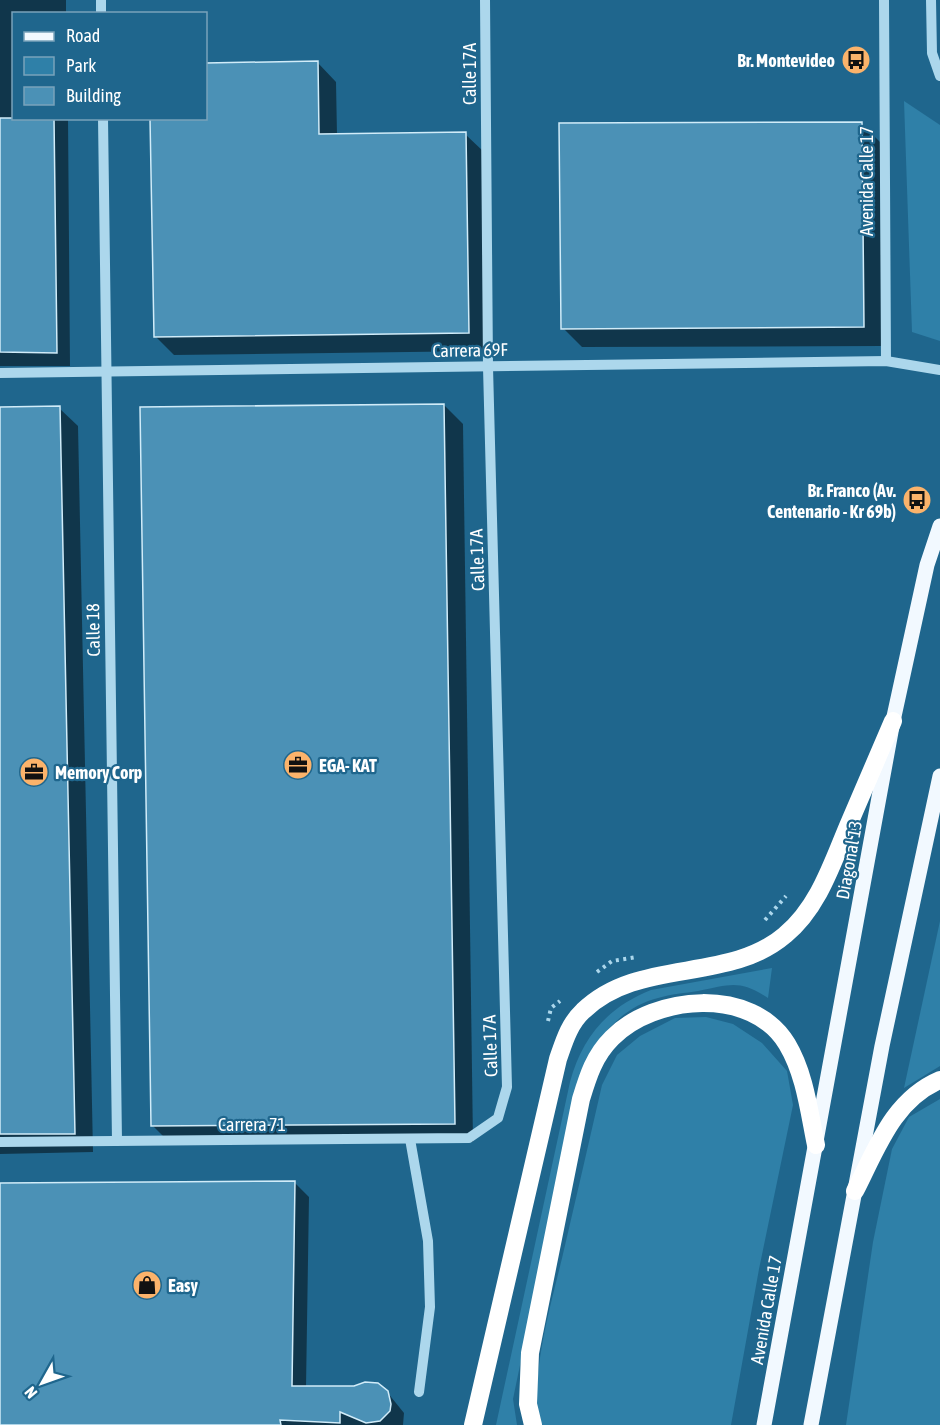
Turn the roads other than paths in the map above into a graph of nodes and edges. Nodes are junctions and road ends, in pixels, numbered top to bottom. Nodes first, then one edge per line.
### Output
1 (485, 0) edge
2 (884, 0) edge
3 (931, 0) edge
4 (940, 76) edge
5 (103, 120) edge
6 (886, 361) junction
7 (488, 367) junction
8 (940, 370) edge
9 (106, 372) junction
10 (0, 373) edge
11 (940, 526) edge
12 (893, 721) junction
13 (940, 776) edge
14 (940, 1080) edge
15 (498, 1118) joint
16 (410, 1139) junction
17 (117, 1141) junction
18 (0, 1142) edge
19 (816, 1145) junction
20 (855, 1191) junction
21 (806, 1202) joint
22 (419, 1392) dead end
23 (473, 1425) edge
24 (533, 1425) edge
25 (765, 1425) edge
26 (811, 1425) edge

1 - 7 street, Calle 17A
2 - 6 street, Avenida Calle 17
3 - 4 street
5 - 9 street, Calle 18
6 - 7 street, Carrera 69F
6 - 8 street, Carrera 69F
7 - 9 street, Carrera 69F
7 - 15 street, Calle 17A
9 - 10 street, Carrera 69F
9 - 17 street, Calle 18
11 - 12 main road, Diagonal 13
12 - 19 main road, Diagonal 13
12 - 23 highway
13 - 20 main road
14 - 20 highway
15 - 16 street, Carrera 71
16 - 17 street, Carrera 71
16 - 22 street
17 - 18 street, Carrera 71
19 - 21 main road, Diagonal 13
19 - 24 highway
20 - 26 main road
21 - 25 main road, Avenida Calle 17

